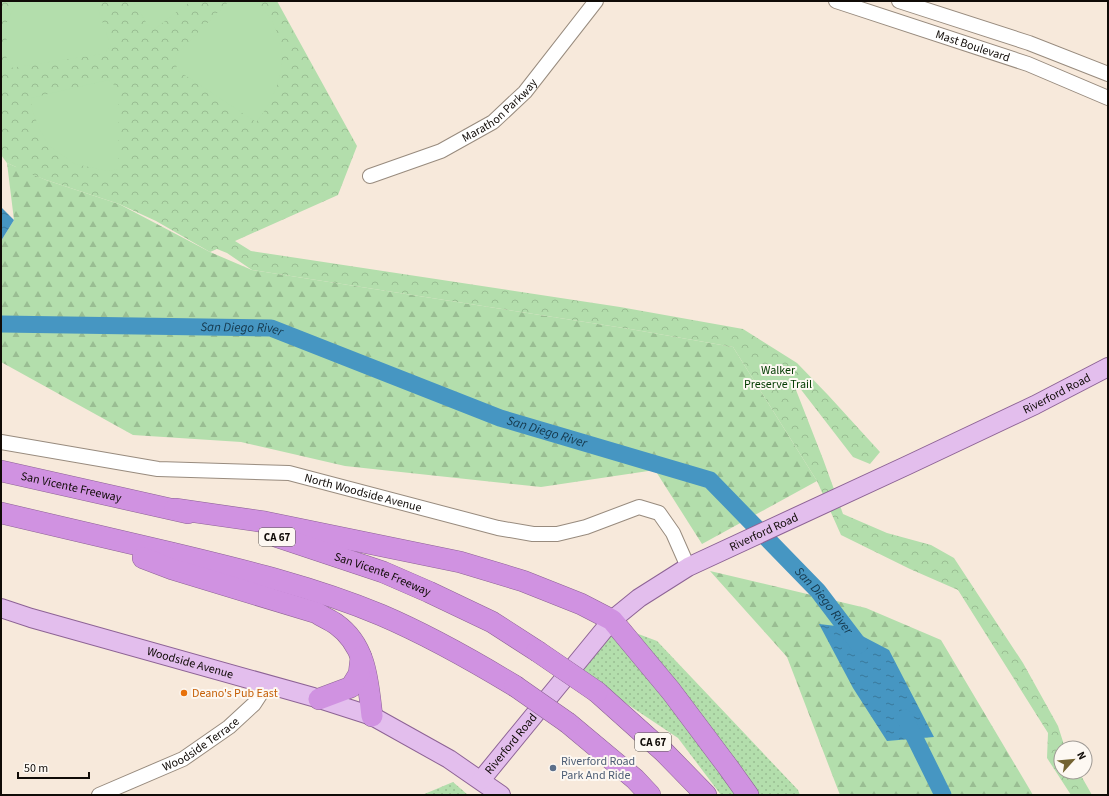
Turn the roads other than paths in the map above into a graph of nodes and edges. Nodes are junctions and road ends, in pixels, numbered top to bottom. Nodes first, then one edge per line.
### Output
1 (596, 1) edge
2 (836, 1) edge
3 (899, 1) edge
4 (1059, 55) junction
5 (1053, 74) junction
6 (1108, 74) edge
7 (1108, 98) edge
8 (370, 176) dead end
9 (1108, 366) edge
10 (1, 442) edge
11 (1, 470) edge
12 (175, 510) junction
13 (1, 513) edge
14 (52, 525) junction
15 (688, 567) junction
16 (1, 608) edge
17 (612, 620) junction
18 (361, 655) junction
19 (267, 684) junction
20 (319, 700) junction
21 (372, 716) junction
22 (481, 780) junction
23 (99, 795) edge
24 (501, 795) edge
25 (650, 795) edge
26 (706, 795) edge
27 (748, 795) edge

1 - 8 street, Marathon Parkway
2 - 5 street, Mast Boulevard
3 - 4 street, Mast Boulevard
4 - 5 street
4 - 6 street, Mast Boulevard
5 - 7 street, Mast Boulevard
9 - 15 main road, Riverford Road
10 - 15 street, North Woodside Avenue
11 - 12 highway, San Vicente Freeway / CA 67
12 - 17 highway
12 - 26 highway, San Vicente Freeway / CA 67, bridge
13 - 14 highway
14 - 18 highway
14 - 25 highway, bridge
15 - 17 main road, Riverford Road
16 - 19 main road, Woodside Avenue
17 - 22 main road, Riverford Road
17 - 27 highway
18 - 20 highway
18 - 21 highway
19 - 20 main road, Woodside Avenue
19 - 23 street, Woodside Terrace
20 - 21 main road, Woodside Avenue
21 - 22 main road, Woodside Avenue
22 - 24 main road, Woodside Avenue

